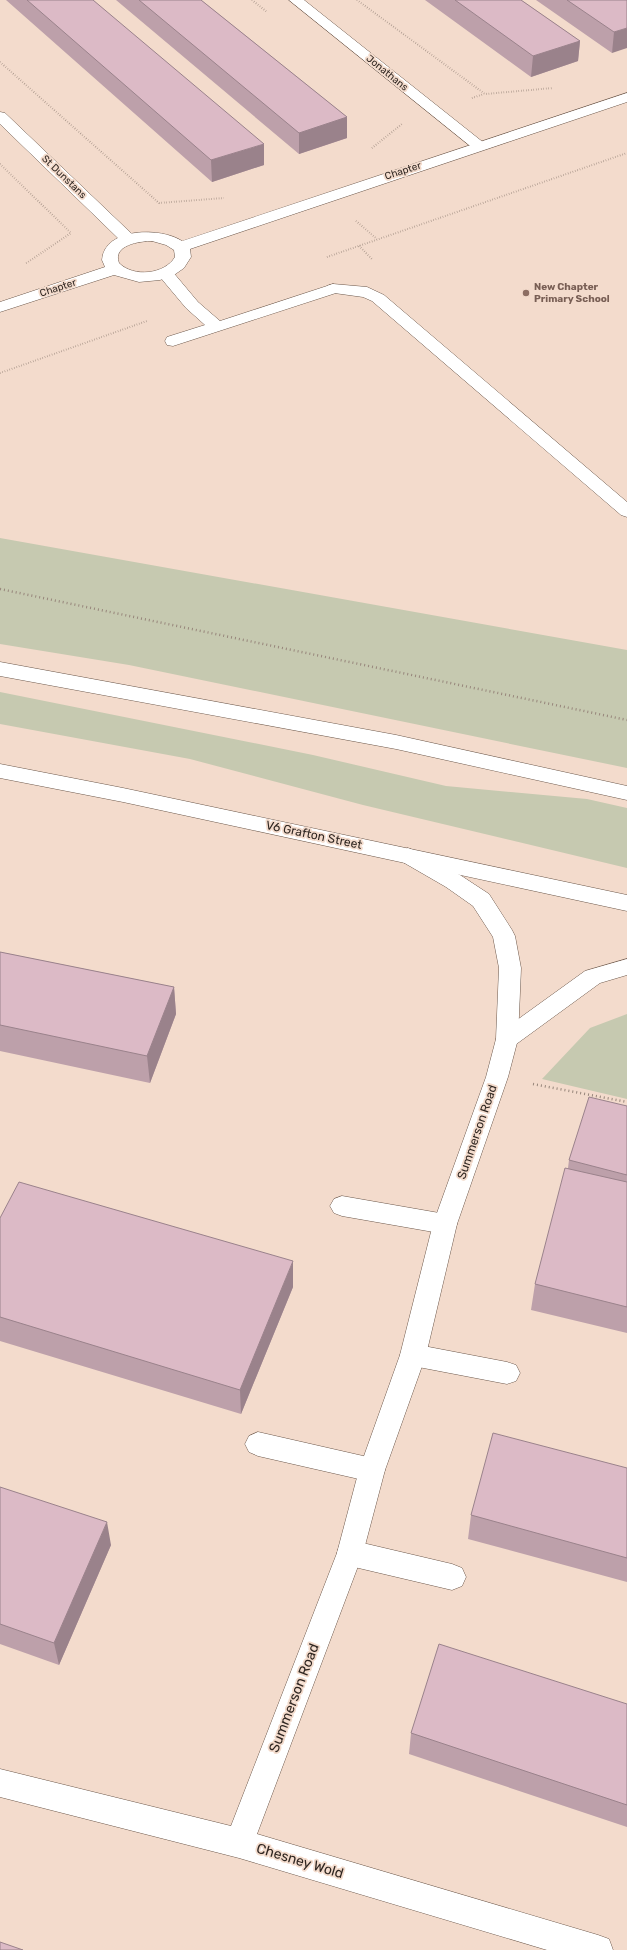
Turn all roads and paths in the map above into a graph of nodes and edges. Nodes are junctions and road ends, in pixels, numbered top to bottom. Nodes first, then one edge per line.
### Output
1 (252, 0) edge
2 (296, 0) edge
3 (357, 0) edge
4 (270, 14) dead end
5 (0, 62) edge
6 (556, 88) dead end
7 (627, 97) edge
8 (0, 116) edge
9 (407, 121) dead end
10 (479, 146) junction
11 (372, 148) dead end
12 (627, 153) edge
13 (0, 164) edge
14 (227, 197) dead end
15 (128, 239) junction
16 (359, 246) dead end
17 (181, 247) junction
18 (19, 268) dead end
19 (115, 269) junction
20 (166, 274) junction
21 (0, 307) edge
22 (216, 326) junction
23 (173, 341) dead end
24 (627, 511) edge
25 (0, 589) edge
26 (0, 669) edge
27 (627, 720) edge
28 (0, 771) edge
29 (627, 793) edge
30 (408, 856) junction
31 (627, 902) edge
32 (627, 967) edge
33 (507, 1039) junction
34 (497, 1077) junction
35 (627, 1102) edge
36 (342, 1206) dead end
37 (445, 1224) junction
38 (413, 1355) junction
39 (507, 1373) dead end
40 (258, 1444) dead end
41 (372, 1470) junction
42 (350, 1553) junction
43 (452, 1577) dead end
44 (0, 1782) edge
45 (238, 1843) junction
46 (598, 1950) edge

1 - 4 path
2 - 10 street, Jonathans
3 - 6 path
5 - 14 path
7 - 10 street, Chapter
8 - 15 street, St Dunstans
9 - 11 path
10 - 17 street, Chapter
12 - 16 path
13 - 18 path
15 - 17 street
15 - 19 street
17 - 20 street
19 - 20 street
19 - 21 street, Chapter
20 - 22 street
22 - 23 street
22 - 24 street
25 - 27 path
26 - 29 street
28 - 30 street, V6 Grafton Street
30 - 31 street, V6 Grafton Street
30 - 33 street, Summerson Road
32 - 33 street
33 - 34 street, Summerson Road
34 - 35 path
34 - 37 street, Summerson Road
36 - 37 street
37 - 38 street, Summerson Road
38 - 39 street
38 - 41 street, Summerson Road
40 - 41 street
41 - 42 street, Summerson Road
42 - 43 street
42 - 45 street, Summerson Road
44 - 45 street, Chesney Wold
45 - 46 street, Chesney Wold

